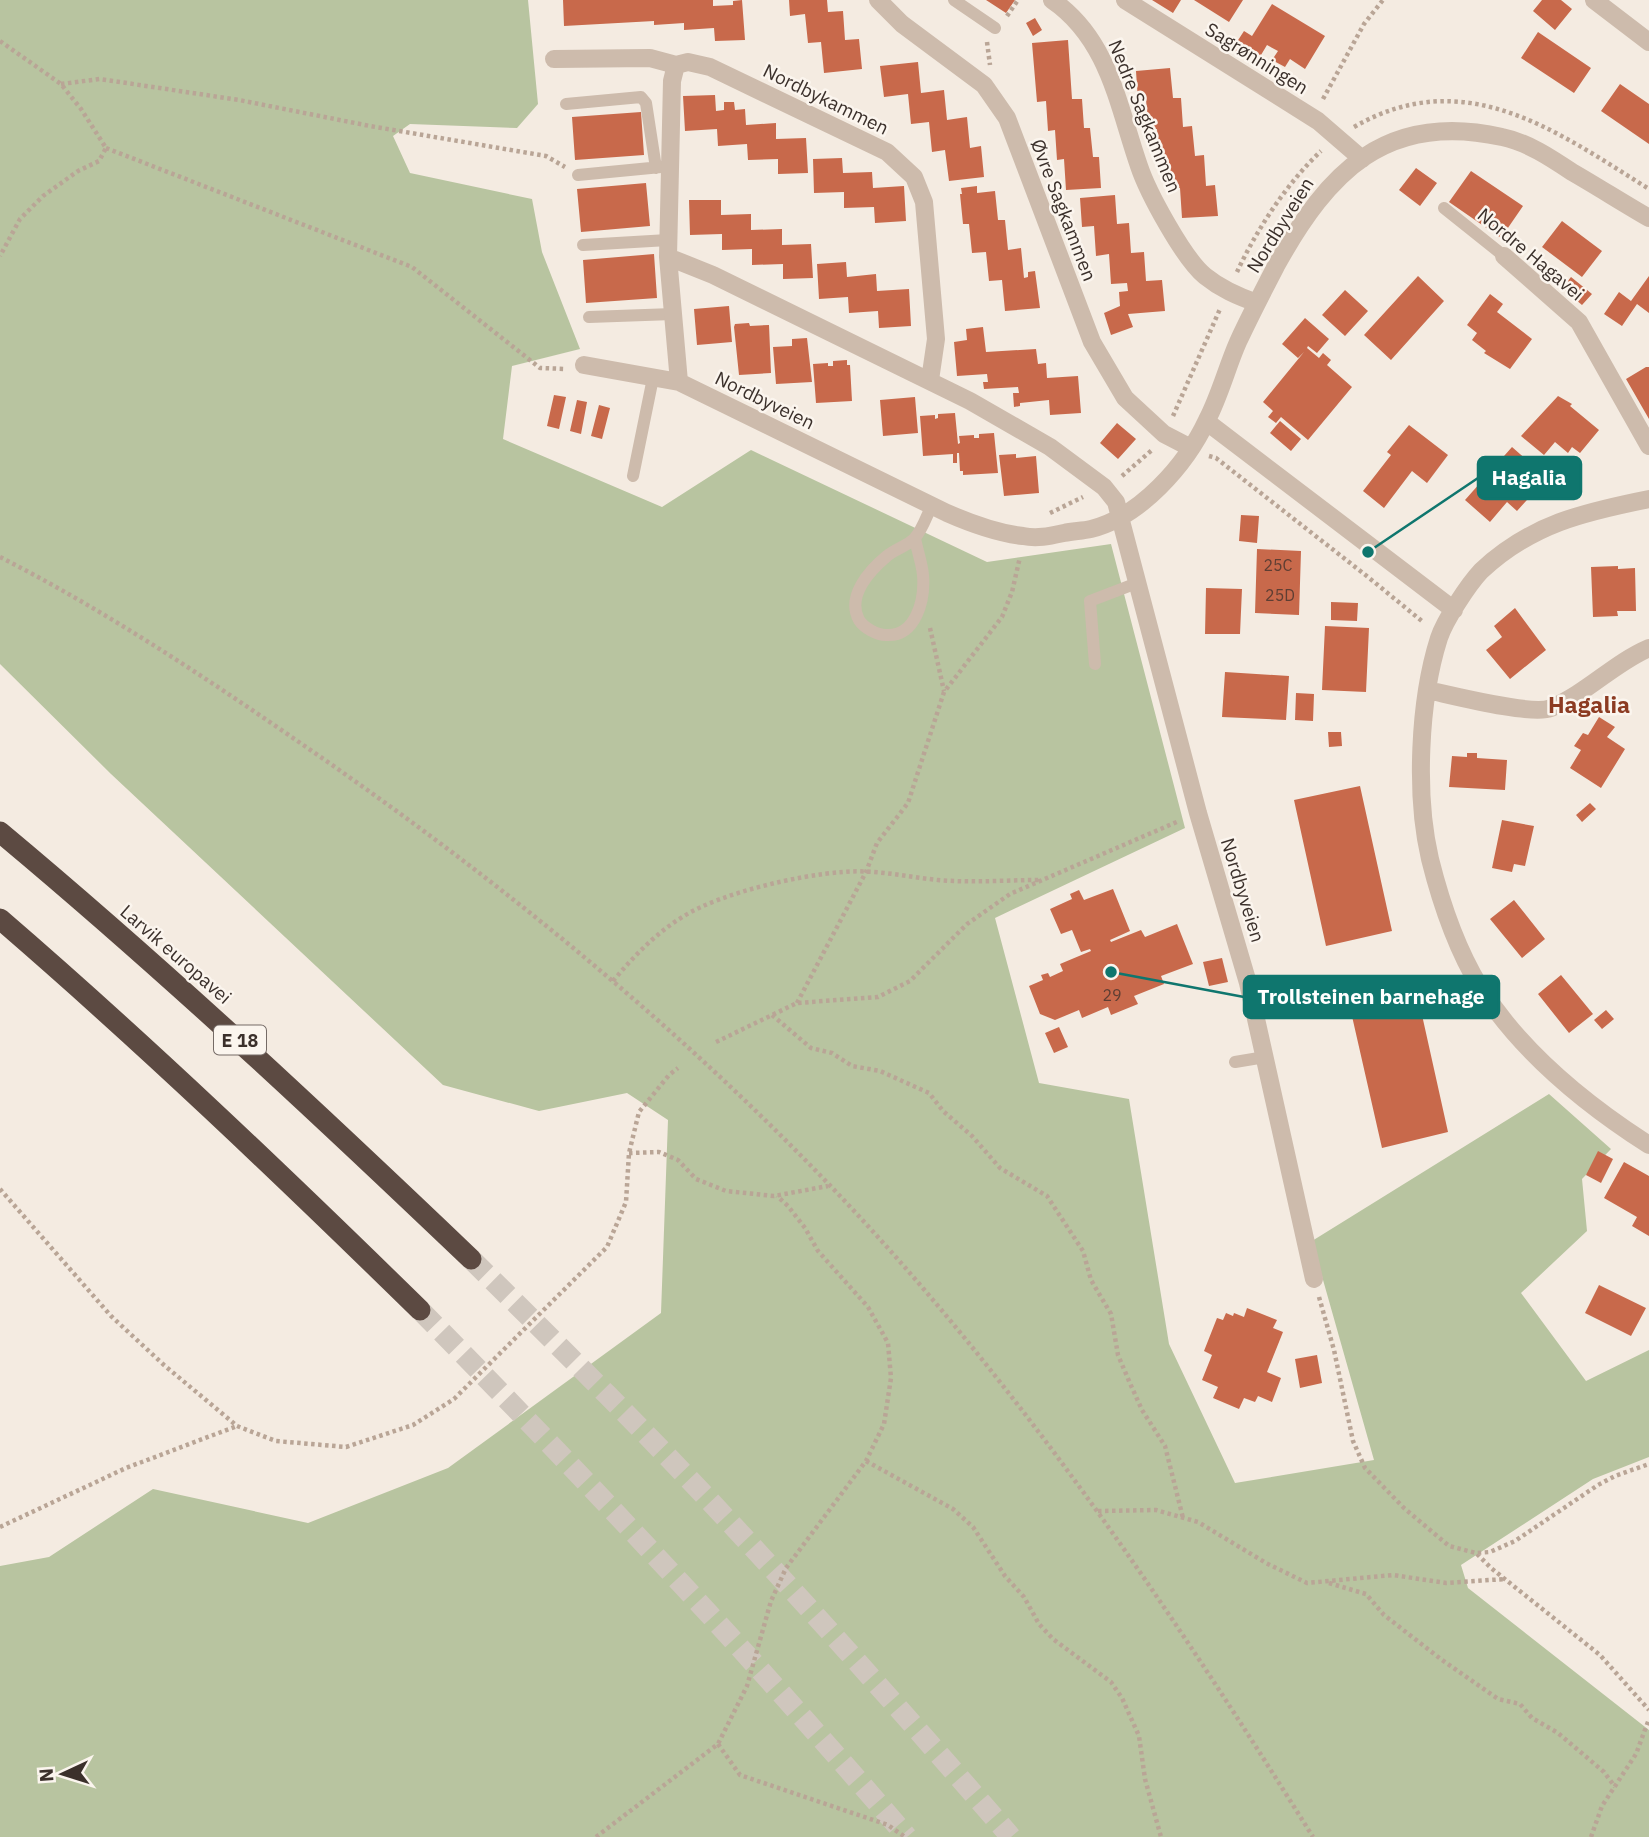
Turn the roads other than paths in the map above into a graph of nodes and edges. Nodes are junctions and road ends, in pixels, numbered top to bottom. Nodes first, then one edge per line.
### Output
1 (878, 0) edge
2 (954, 0) edge
3 (1052, 0) edge
4 (1125, 0) edge
5 (1594, 0) edge
6 (995, 28) dead end
7 (1649, 42) edge
8 (554, 59) dead end
9 (676, 65) junction
10 (566, 104) dead end
11 (1362, 159) junction
12 (662, 167) junction
13 (578, 175) road end
14 (1444, 208) dead end
15 (1649, 218) edge
16 (583, 245) dead end
17 (668, 248) junction
18 (1504, 256) joint
19 (1257, 303) junction
20 (673, 314) junction
21 (589, 317) dead end
22 (583, 365) road end
23 (653, 378) junction
24 (930, 380) junction
25 (678, 382) junction
26 (1207, 422) junction
27 (1649, 446) edge
28 (1191, 448) junction
29 (633, 476) dead end
30 (1649, 499) edge
31 (932, 505) junction
32 (1119, 516) junction
33 (915, 538) junction
34 (1137, 583) junction
35 (1454, 610) junction
36 (1649, 648) edge
37 (1095, 664) dead end
38 (1427, 690) junction
39 (0, 832) edge
40 (0, 919) edge
41 (1265, 1057) junction
42 (1235, 1062) dead end
43 (1649, 1145) edge
44 (471, 1258) tunnel mouth
45 (1314, 1279) road end
46 (420, 1310) tunnel mouth

1 - 28 street, Øvre Sagkammen
2 - 6 lane
3 - 19 street, Nedre Sagkammen
4 - 11 street, Sagrønningen
5 - 7 street
8 - 9 street, Nordbykammen
9 - 12 street
9 - 24 street, Nordbykammen
10 - 12 lane
11 - 15 street, Nordbyveien
11 - 19 street, Nordbyveien
12 - 13 lane
12 - 17 street
14 - 18 lane, Nordre Hagavei
16 - 17 lane
17 - 20 street
17 - 24 street
18 - 27 street, Nordre Hagavei
19 - 26 street, Nordbyveien
20 - 21 lane
20 - 25 street
22 - 23 street, Nordbyveien
23 - 25 street, Nordbyveien
23 - 29 lane
24 - 32 street
25 - 31 street, Nordbyveien
26 - 28 street, Nordbyveien
26 - 35 street
28 - 32 street, Nordbyveien
30 - 35 street
31 - 32 street, Nordbyveien
31 - 33 lane
32 - 34 street, Nordbyveien
33 - 33 lane
34 - 37 lane
34 - 41 street, Nordbyveien
35 - 38 street
36 - 38 street
38 - 43 street
39 - 44 highway, Larvik europavei / E 18
40 - 46 highway
41 - 42 lane
41 - 45 street, Nordbyveien

